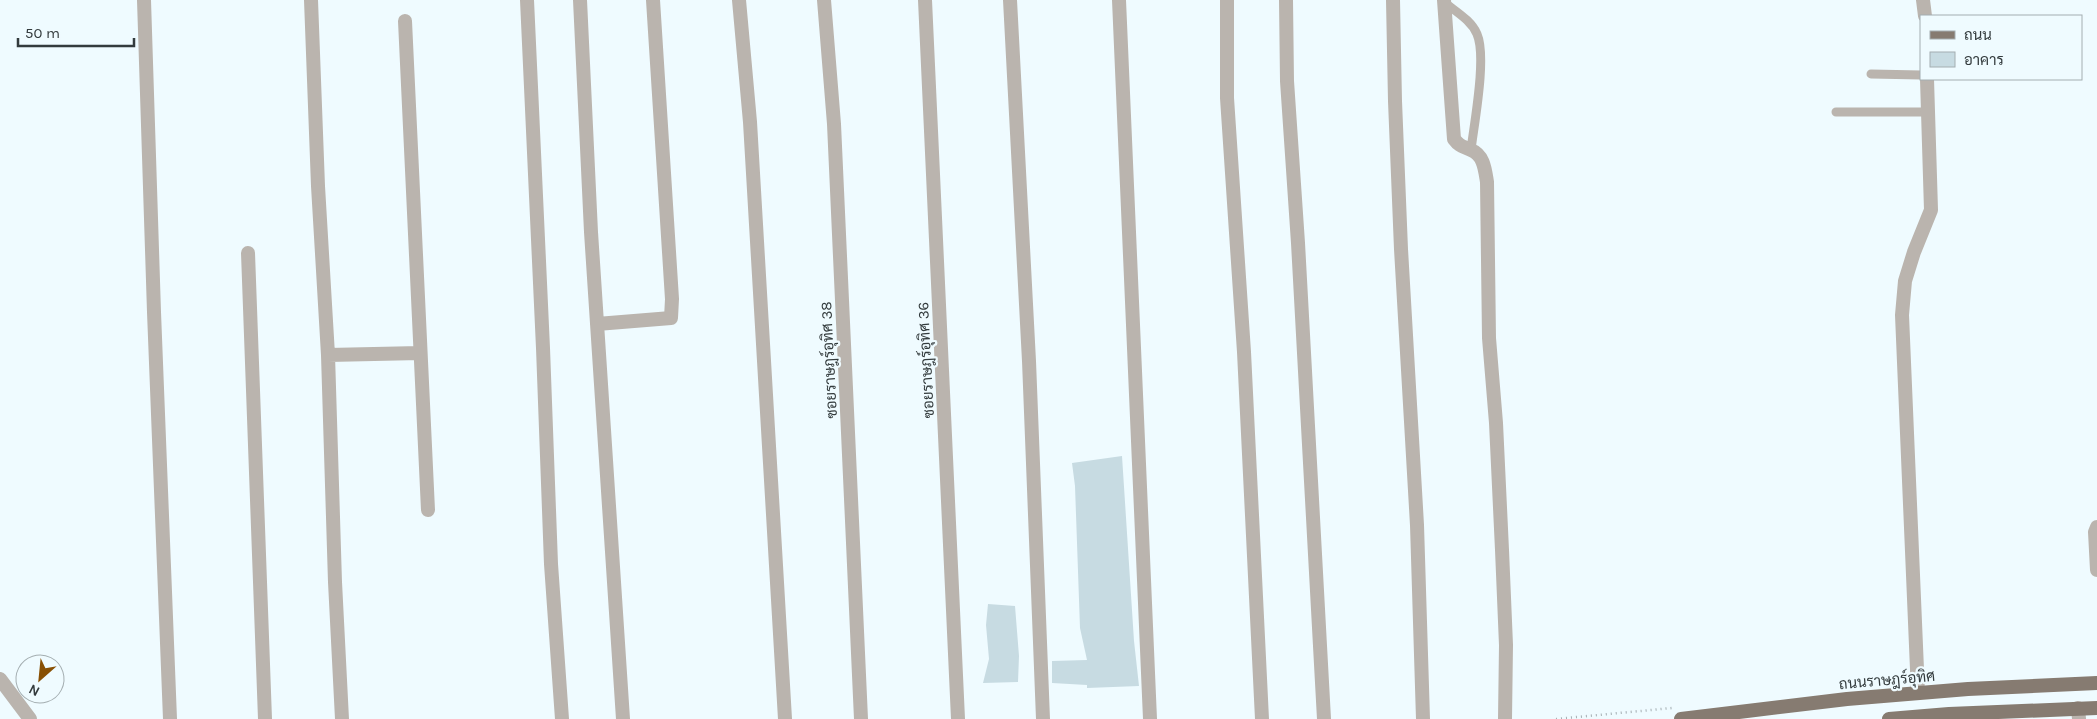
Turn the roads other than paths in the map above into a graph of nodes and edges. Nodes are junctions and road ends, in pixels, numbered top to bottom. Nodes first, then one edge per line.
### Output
1 (144, 0) edge
2 (312, 0) edge
3 (527, 0) edge
4 (580, 0) edge
5 (653, 0) edge
6 (739, 0) edge
7 (824, 0) edge
8 (925, 0) edge
9 (1010, 0) edge
10 (1118, 0) edge
11 (1227, 0) edge
12 (1286, 0) edge
13 (1393, 0) edge
14 (1923, 0) edge
15 (1444, 1) edge
16 (1925, 15) edge
17 (405, 21) dead end
18 (1871, 74) dead end
19 (1920, 75) edge
20 (1927, 80) edge
21 (1836, 112) dead end
22 (1928, 112) junction
23 (1471, 150) junction
24 (248, 253) dead end
25 (597, 324) junction
26 (420, 353) junction
27 (328, 355) junction
28 (428, 510) dead end
29 (2097, 527) edge
30 (2097, 570) edge
31 (0, 679) edge
32 (2097, 683) edge
33 (1918, 693) junction
34 (2097, 708) edge
35 (2079, 714) edge
36 (2012, 715) edge
37 (1950, 716) edge
38 (30, 719) edge
39 (170, 719) edge
40 (265, 719) edge
41 (342, 719) edge
42 (562, 719) edge
43 (623, 719) edge
44 (785, 719) edge
45 (861, 719) edge
46 (958, 719) edge
47 (1043, 719) edge
48 (1150, 719) edge
49 (1262, 719) edge
50 (1324, 719) edge
51 (1423, 719) edge
52 (1505, 719) edge
53 (1681, 719) edge
54 (1889, 719) edge

1 - 39 street
2 - 27 street
3 - 42 street
4 - 25 street
5 - 25 street
6 - 44 street
7 - 45 street, ซอยราษฎร์อุทิศ 38
8 - 46 street, ซอยราษฎร์อุทิศ 36
9 - 47 street
10 - 48 street
11 - 49 street
12 - 50 street
13 - 51 street
14 - 16 street
15 - 23 street
15 - 23 lane
17 - 26 street
18 - 19 lane
20 - 22 street
21 - 22 lane
22 - 33 street
23 - 52 street
24 - 40 street
25 - 43 street
26 - 27 street
26 - 28 street
27 - 41 street
29 - 30 street
31 - 38 street
32 - 33 main road, ถนนราษฎร์อุทิศ
33 - 53 main road, ถนนราษฎร์อุทิศ
34 - 35 main road
35 - 36 main road
36 - 37 main road
37 - 54 main road

